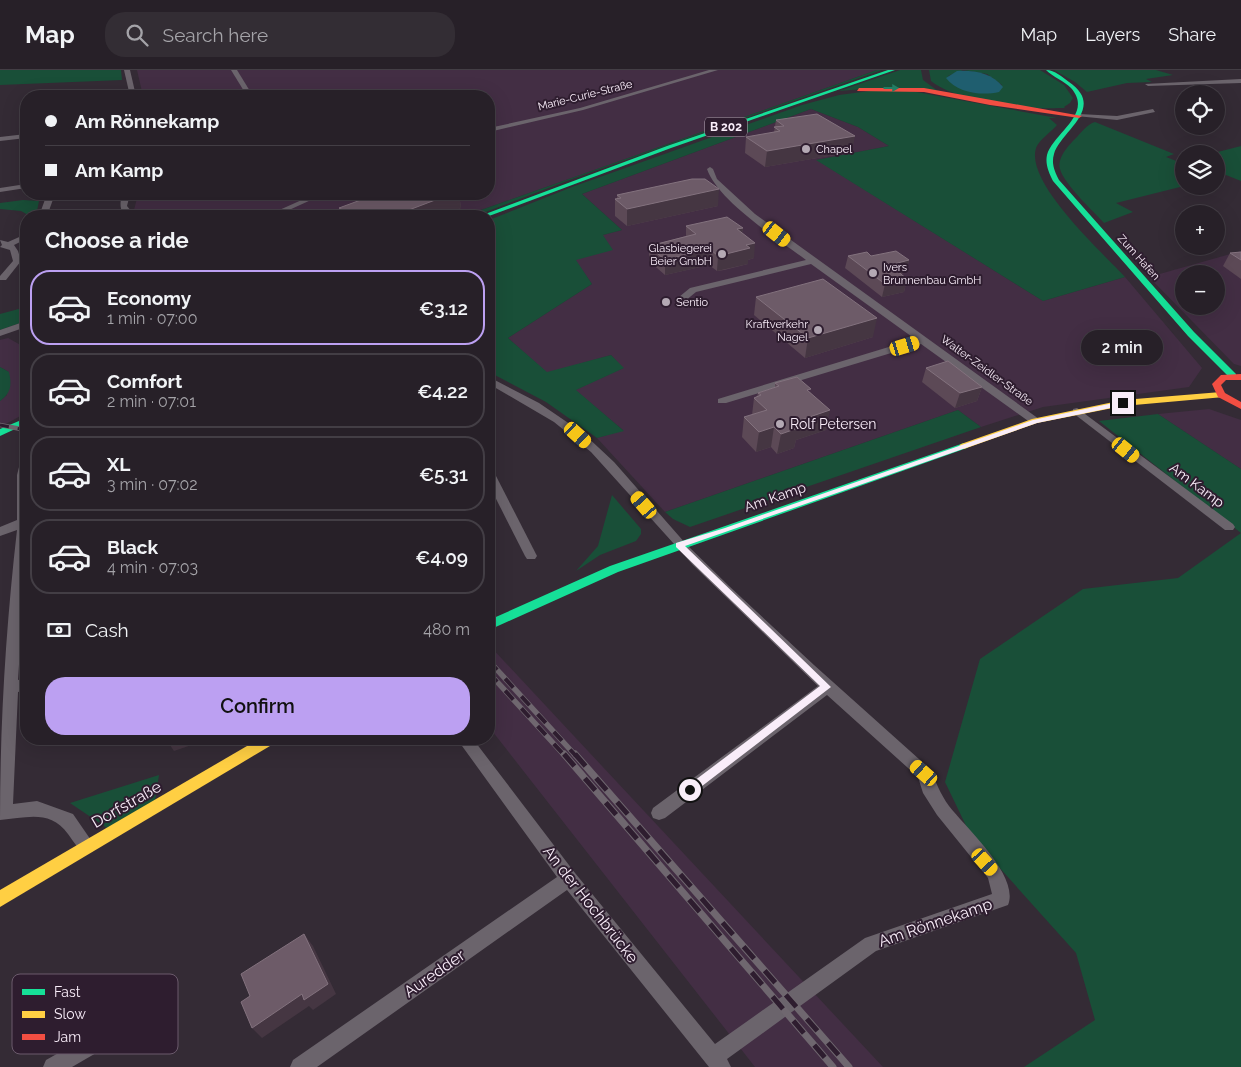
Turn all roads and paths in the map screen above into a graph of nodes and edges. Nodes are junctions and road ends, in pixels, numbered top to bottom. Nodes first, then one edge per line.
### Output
1 (127, 70) edge
2 (234, 70) edge
3 (715, 70) edge
4 (893, 70) edge
5 (1048, 70) edge
6 (926, 79) dead end
7 (1241, 82) edge
8 (1148, 84) dead end
9 (132, 90) edge
10 (246, 90) edge
11 (956, 96) junction
12 (1082, 100) junction
13 (791, 105) junction
14 (1021, 108) junction
15 (1036, 110) junction
16 (1054, 110) junction
17 (1153, 111) dead end
18 (1080, 115) junction
19 (1071, 127) junction
20 (495, 129) edge
21 (20, 137) edge
22 (0, 139) edge
23 (710, 169) dead end
24 (20, 187) edge
25 (0, 190) edge
26 (306, 200) edge
27 (284, 210) edge
28 (495, 212) edge
29 (20, 239) edge
30 (0, 242) edge
31 (10, 245) junction
32 (0, 248) edge
33 (812, 261) junction
34 (3, 278) dead end
35 (682, 299) dead end
36 (20, 326) edge
37 (0, 334) edge
38 (923, 340) junction
39 (1237, 377) edge
40 (495, 383) edge
41 (1221, 395) junction
42 (722, 401) dead end
43 (1241, 406) edge
44 (1077, 411) junction
45 (1035, 421) junction
46 (20, 424) edge
47 (0, 433) edge
48 (495, 486) edge
49 (20, 524) edge
50 (1228, 527) dead end
51 (0, 532) edge
52 (679, 545) junction
53 (530, 556) dead end
54 (20, 557) edge
55 (495, 623) edge
56 (20, 686) edge
57 (826, 687) junction
58 (11, 688) junction
59 (260, 745) edge
60 (468, 745) edge
61 (2, 813) edge
62 (659, 813) dead end
63 (86, 846) junction
64 (569, 879) junction
65 (0, 899) edge
66 (75, 1054) edge
67 (717, 1062) edge
68 (53, 1067) edge
69 (300, 1067) edge

1 - 9 street
2 - 10 street
3 - 20 street, Marie-Curie-Straße
4 - 13 main road, B 202
5 - 12 main road
6 - 11 main road
7 - 8 street
13 -> 11 main road
11 - 14 main road
12 - 16 main road
12 - 18 main road
13 - 28 main road, B 202
14 - 15 main road
14 - 16 main road
15 - 18 main road
15 - 19 main road
16 - 18 main road
17 - 18 street
18 - 19 main road
19 - 39 main road, Zum Hafen
21 - 22 street
23 - 33 street, Walter-Zeidler-Straße
24 - 25 street
26 - 27 street
29 - 31 street
30 - 31 street
31 - 32 street
31 - 34 street
33 - 35 street
33 - 38 street, Walter-Zeidler-Straße
36 - 37 street
38 - 42 street, Walter-Zeidler-Straße
38 - 45 street, Walter-Zeidler-Straße
39 - 41 main road
40 - 52 street, Am Rönnekamp
41 - 43 main road
41 - 44 main road, Am Kamp
44 - 45 main road, Am Kamp
44 - 50 street, Am Kamp
45 - 52 main road, Am Kamp
46 - 47 main road
48 - 53 street
49 - 51 street
52 - 55 main road, Am Kamp
52 - 57 street, Am Rönnekamp
54 - 58 street
56 - 58 street
57 - 62 street
57 - 67 street, Am Rönnekamp
58 - 61 street
59 - 63 main road, Dorfstraße
60 - 64 street, An der Hochbrücke
61 - 63 street
63 - 65 main road, Dorfstraße
64 - 67 street, An der Hochbrücke
64 - 69 street, Auredder
66 - 68 street

